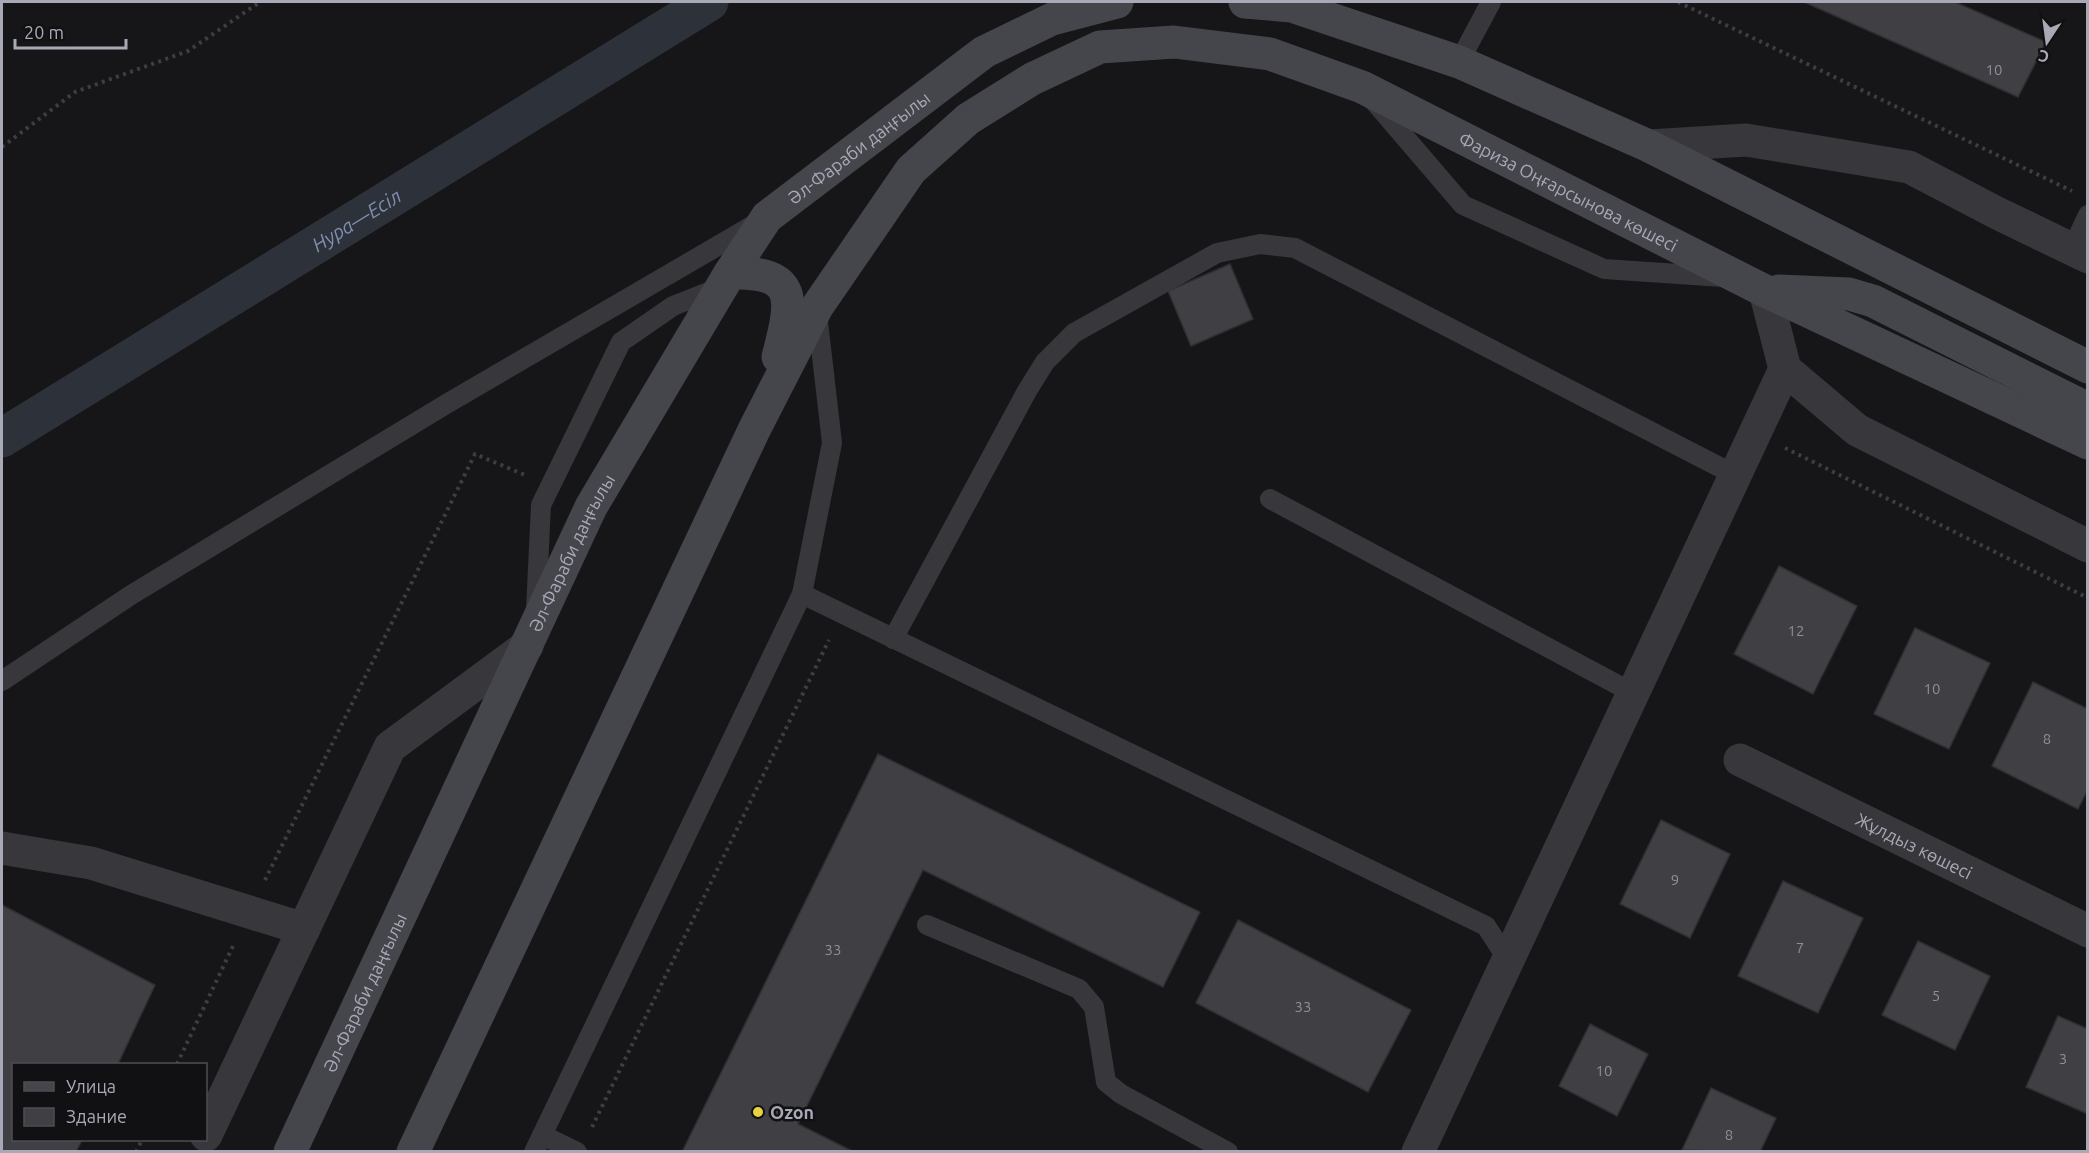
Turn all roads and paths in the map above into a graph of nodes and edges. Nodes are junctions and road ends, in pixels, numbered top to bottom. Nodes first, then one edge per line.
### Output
1 (260, 2) edge
2 (1117, 2) edge
3 (1245, 2) edge
4 (1491, 2) edge
5 (1678, 2) edge
6 (1459, 63) junction
7 (1362, 87) junction
8 (1649, 146) junction
9 (2, 148) edge
10 (2077, 193) dead end
11 (2088, 215) edge
12 (767, 217) junction
13 (2080, 253) edge
14 (725, 280) junction
15 (1753, 284) junction
16 (817, 308) junction
17 (2088, 367) edge
18 (1785, 369) junction
19 (2088, 409) edge
20 (754, 430) junction
21 (1755, 434) junction
22 (2088, 443) edge
23 (1735, 475) junction
24 (550, 485) junction
25 (1270, 499) dead end
26 (2088, 546) edge
27 (802, 594) junction
28 (2088, 598) edge
29 (842, 614) junction
30 (531, 638) junction
31 (893, 639) junction
32 (2, 681) edge
33 (1633, 693) junction
34 (1740, 760) dead end
35 (2, 848) edge
36 (249, 912) junction
37 (927, 925) dead end
38 (304, 929) junction
39 (2088, 931) edge
40 (1508, 960) junction
41 (178, 1063) edge
42 (590, 1130) dead end
43 (207, 1133) edge
44 (538, 1143) edge
45 (290, 1152) edge
46 (413, 1152) edge
47 (576, 1152) edge
48 (1228, 1152) edge
49 (1418, 1152) edge

1 - 9 path
2 - 12 street, Әл-Фараби даңғылы
3 - 6 street
4 - 6 lane
5 - 10 path
6 - 8 street
7 - 15 street, Фариза Оңғарсынова көшесі
7 - 15 lane
7 - 16 street, Фариза Оңғарсынова көшесі
8 - 13 street
8 - 17 street
11 - 13 lane
12 - 14 street, Әл-Фараби даңғылы
12 - 32 lane
14 - 20 street
14 - 24 lane
14 - 30 street, Әл-Фараби даңғылы
15 - 18 street
15 - 19 street
15 - 22 street, Фариза Оңғарсынова көшесі
16 - 20 street
16 - 27 lane
18 - 21 street
18 - 26 street
20 - 46 street
21 - 23 street
21 - 28 path
23 - 31 lane
23 - 33 street
24 - 30 lane
24 - 36 path
25 - 33 lane
27 - 29 lane
27 - 44 lane
29 - 31 lane
29 - 42 path
30 - 38 street
30 - 45 street, Әл-Фараби даңғылы
31 - 40 lane
33 - 40 street
34 - 39 street, Жұлдыз көшесі
35 - 36 street
36 - 38 street
36 - 41 path
37 - 48 lane
38 - 43 street
40 - 49 street
44 - 47 lane

